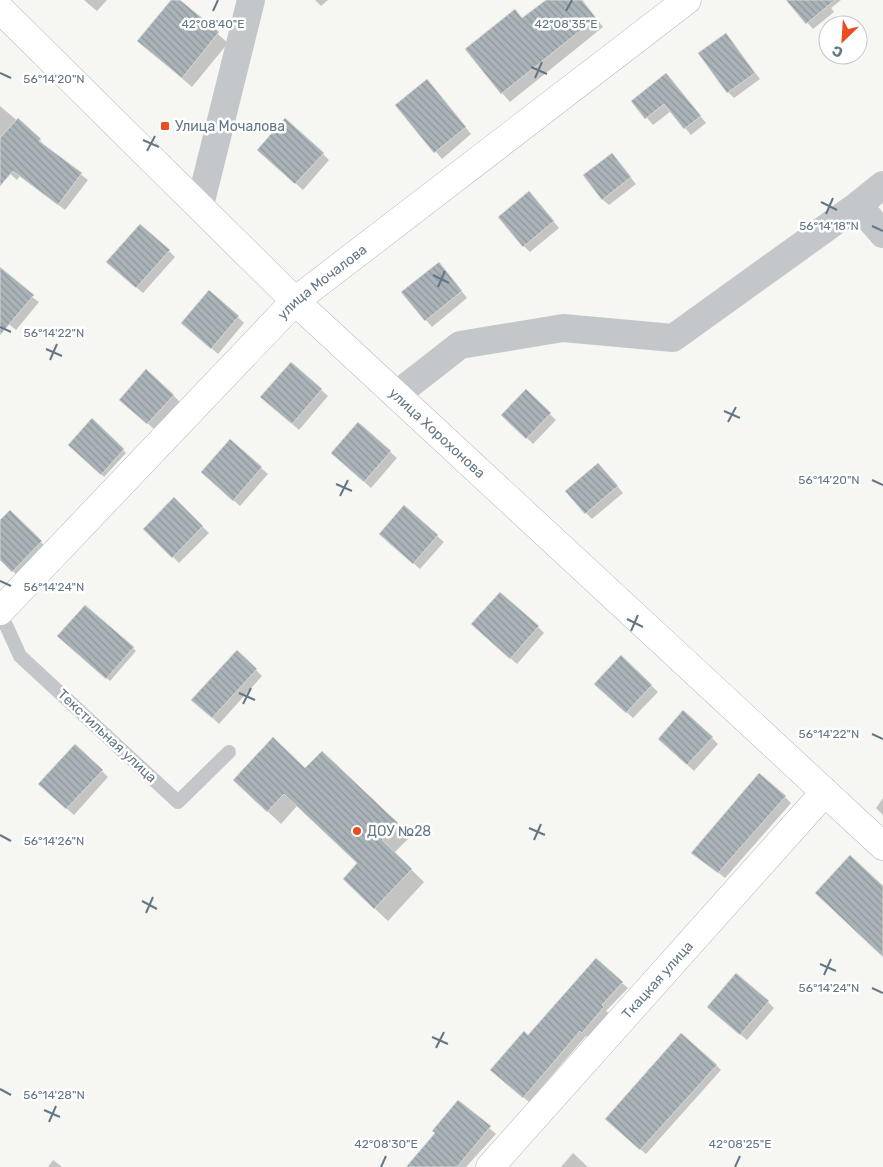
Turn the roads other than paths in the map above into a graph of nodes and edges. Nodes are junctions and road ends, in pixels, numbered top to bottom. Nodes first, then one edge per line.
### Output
1 (251, 0) edge
2 (686, 0) edge
3 (0, 9) edge
4 (883, 184) edge
5 (200, 205) junction
6 (858, 205) junction
7 (883, 234) edge
8 (295, 301) junction
9 (396, 395) junction
10 (0, 611) edge
11 (229, 752) dead end
12 (825, 792) junction
13 (883, 846) edge
14 (490, 1167) edge

1 - 5 street
2 - 8 street, улица Мочалова
3 - 5 street, улица Хорохонова
4 - 6 street
5 - 8 street, улица Хорохонова
6 - 7 street
6 - 9 street
8 - 9 street, улица Хорохонова
8 - 10 street, улица Мочалова
9 - 12 street, улица Хорохонова
10 - 11 lane, Текстильная улица
12 - 13 street, улица Хорохонова
12 - 14 street, Ткацкая улица

